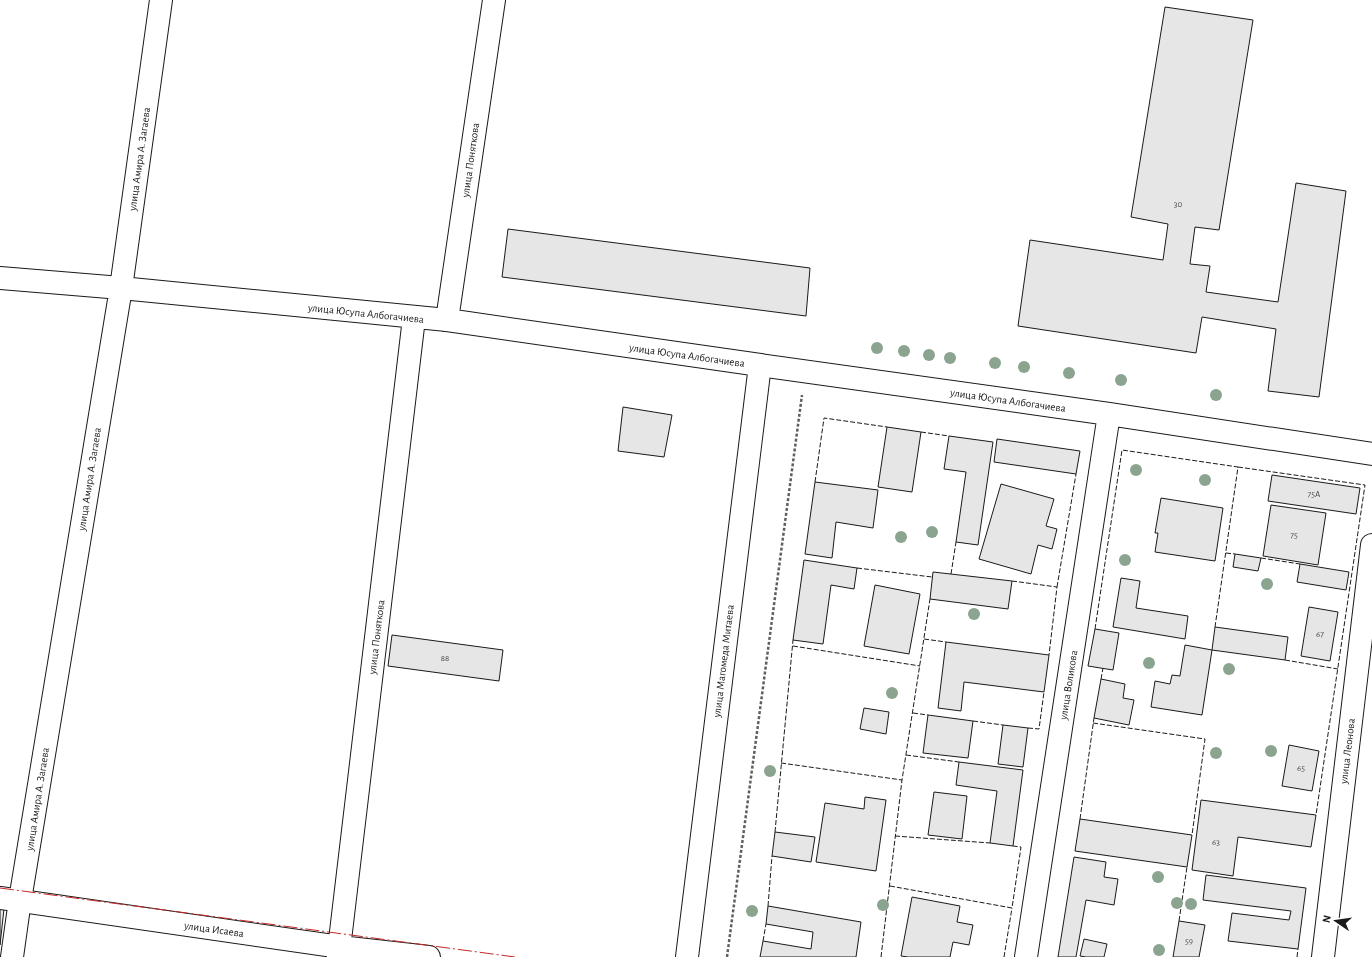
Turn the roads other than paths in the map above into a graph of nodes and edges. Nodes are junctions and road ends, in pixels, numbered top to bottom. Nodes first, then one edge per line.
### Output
1 (161, 0) edge
2 (494, 0) edge
3 (0, 278) edge
4 (120, 288) junction
5 (414, 318) junction
6 (447, 320) junction
7 (760, 365) junction
8 (1109, 414) junction
9 (1372, 454) edge
10 (1372, 545) edge
11 (10, 899) edge
12 (339, 952) edge
13 (12, 957) edge
14 (429, 957) edge
15 (687, 957) edge
16 (1026, 957) edge
17 (1323, 957) edge

1 - 4 street, улица Амира А. Загаева
2 - 6 street, улица Поняткова
3 - 4 street, улица Юсупа Албогачиева
4 - 5 street, улица Юсупа Албогачиева
4 - 11 street, улица Амира А. Загаева
5 - 6 street, улица Юсупа Албогачиева
5 - 12 street, улица Поняткова
6 - 7 street, улица Юсупа Албогачиева
7 - 8 street, улица Юсупа Албогачиева
7 - 15 street, улица Магомеда Митаева
8 - 9 street, улица Юсупа Албогачиева
8 - 16 street, улица Воликова
10 - 17 street, улица Леонова
11 - 12 street, улица Исаева
11 - 13 street, улица Амира А. Загаева
12 - 14 street, улица Исаева

